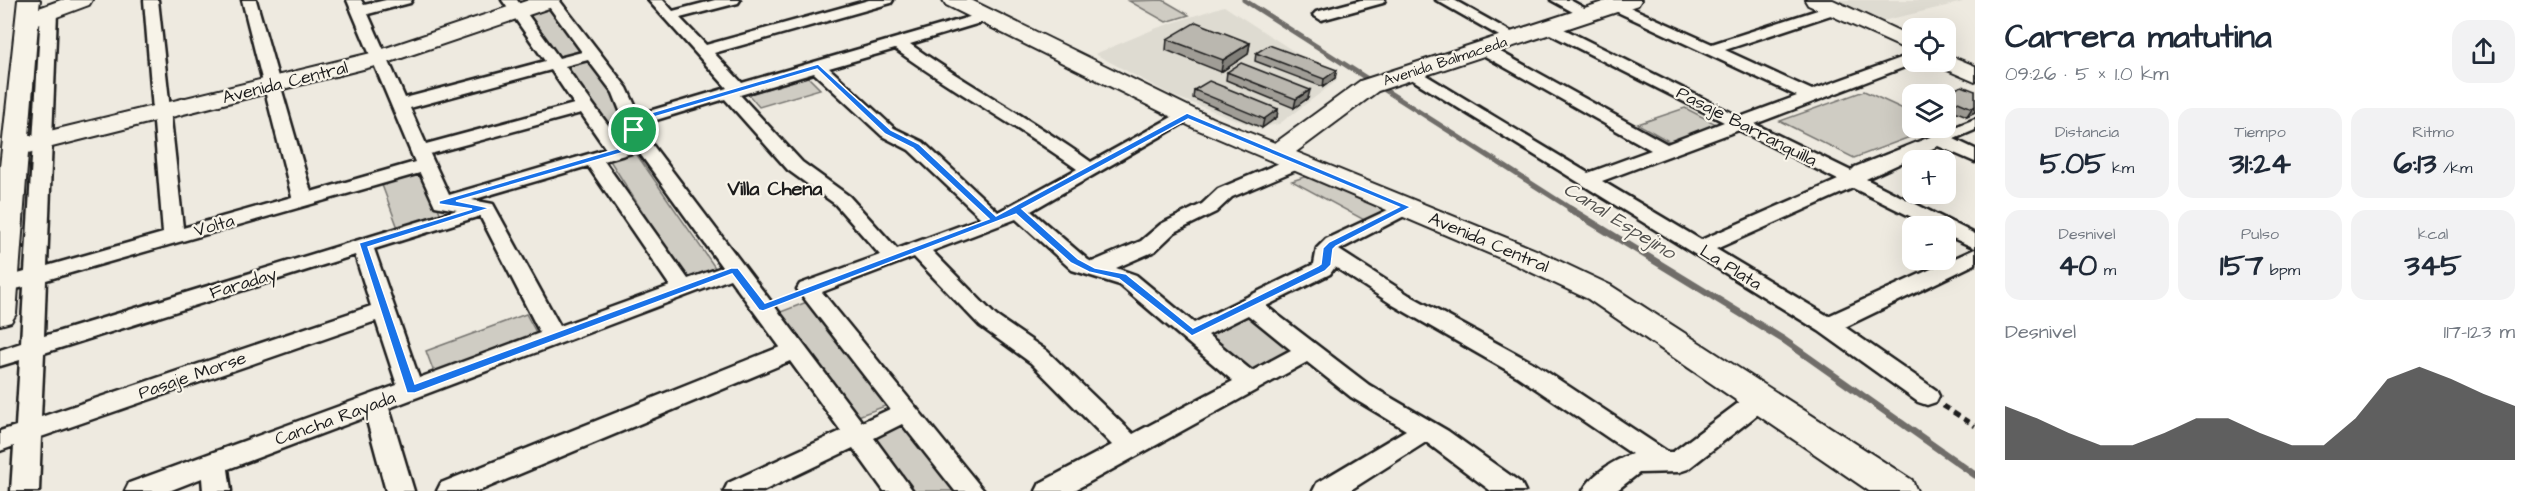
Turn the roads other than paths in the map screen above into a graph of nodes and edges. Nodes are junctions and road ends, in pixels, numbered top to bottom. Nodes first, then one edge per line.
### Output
1 (81, 0) edge
2 (151, 0) edge
3 (249, 0) edge
4 (405, 0) edge
5 (551, 0) edge
6 (655, 0) edge
7 (733, 0) edge
8 (886, 0) edge
9 (954, 0) edge
10 (1378, 0) edge
11 (1443, 0) edge
12 (1558, 0) edge
13 (1622, 3) edge
14 (1826, 4) edge
15 (356, 5) edge
16 (513, 6) edge
17 (28, 10) edge
18 (49, 12) junction
19 (1587, 14) junction
20 (1321, 15) dead end
21 (670, 16) junction
22 (988, 16) junction
23 (1548, 27) junction
24 (1514, 38) junction
25 (1902, 40) edge
26 (898, 43) junction
27 (1482, 48) junction
28 (1710, 50) junction
29 (703, 51) junction
30 (592, 54) junction
31 (379, 58) junction
32 (1902, 63) edge
33 (555, 64) junction
34 (1956, 66) edge
35 (818, 67) junction
36 (1975, 75) edge
37 (1389, 79) junction
38 (272, 85) junction
39 (734, 91) junction
40 (1810, 96) junction
41 (400, 105) junction
42 (585, 106) junction
43 (161, 112) junction
44 (1187, 116) junction
45 (633, 121) junction
46 (1739, 122) junction
47 (1975, 124) edge
48 (1938, 139) junction
49 (43, 141) junction
50 (642, 144) junction
51 (15, 148) junction
52 (1665, 150) junction
53 (617, 151) junction
54 (1975, 156) edge
55 (423, 158) junction
56 (593, 159) junction
57 (1286, 159) junction
58 (1090, 170) junction
59 (1586, 180) junction
60 (1854, 180) junction
61 (303, 200) junction
62 (442, 202) junction
63 (1407, 207) junction
64 (486, 208) junction
65 (1018, 210) junction
66 (1924, 216) edge
67 (995, 220) junction
68 (1956, 232) edge
69 (174, 237) junction
70 (1975, 242) edge
71 (362, 245) junction
72 (1701, 248) junction
73 (918, 249) junction
74 (1327, 252) junction
75 (1975, 256) edge
76 (894, 258) junction
77 (734, 270) junction
78 (1092, 270) junction
79 (38, 276) junction
80 (683, 289) junction
81 (1, 300) edge
82 (1250, 305) junction
83 (384, 310) junction
84 (1827, 326) junction
85 (1192, 333) junction
86 (554, 337) junction
87 (33, 348) junction
88 (795, 350) junction
89 (1308, 351) junction
90 (0, 358) edge
91 (1250, 382) junction
92 (411, 390) junction
93 (1927, 396) road end
94 (1762, 398) junction
95 (375, 404) junction
96 (906, 412) junction
97 (1426, 430) junction
98 (29, 431) junction
99 (858, 435) junction
100 (0, 441) edge
101 (1130, 447) junction
102 (214, 463) junction
103 (1664, 463) junction
104 (25, 491) edge
105 (139, 491) edge
106 (217, 491) edge
107 (400, 491) edge
108 (452, 491) edge
109 (738, 491) edge
110 (899, 491) edge
111 (970, 491) edge
112 (1050, 491) edge
113 (1327, 491) edge
114 (1511, 491) edge
115 (1598, 491) edge
116 (1898, 491) edge

1 - 18 street
2 - 43 street
3 - 38 street
4 - 15 street
5 - 16 street, Avenida Central
5 - 30 street
6 - 21 street
7 - 21 street
8 - 29 street
9 - 22 street, Avenida Central
10 - 20 street
11 - 24 street
12 - 19 street
13 - 19 street, Avenida Balmaceda
13 - 28 street
14 - 25 street
14 - 28 street
15 - 31 street
16 - 31 street, Avenida Central
16 - 33 street
17 - 18 street
17 - 51 street
18 - 49 street
19 - 23 street, Avenida Balmaceda
21 - 29 street
22 - 26 street
22 - 44 street, Avenida Central
23 - 24 street, Avenida Balmaceda
23 - 46 street, Pasaje Barranquilla
24 - 27 street, Avenida Balmaceda
26 - 35 street
26 - 58 street
27 - 37 street, Avenida Balmaceda
27 - 52 street
28 - 40 street
29 - 39 street
30 - 33 street
30 - 45 street
31 - 38 street, Avenida Central
31 - 41 street
32 - 40 street
33 - 41 street
33 - 42 street
34 - 36 street
35 - 39 street
35 - 67 street
37 - 57 street, Avenida Balmaceda
37 - 59 street, La Plata
38 - 43 street, Avenida Central
38 - 61 street
39 - 45 street
39 - 76 street
40 - 46 street
41 - 55 street
42 - 53 street
42 - 55 street, Volta
43 - 49 street, Avenida Central
43 - 69 street
44 - 57 street, Avenida Central
44 - 58 street
45 - 50 street
46 - 52 street
46 - 60 street, Pasaje Barranquilla
47 - 48 street
48 - 54 street
48 - 60 street
49 - 51 street, Avenida Central
49 - 79 street
50 - 53 street
50 - 77 street
51 - 81 street
52 - 59 street
53 - 56 street
55 - 61 street, Volta
55 - 62 street
56 - 62 street
56 - 80 street
57 - 63 street, Avenida Central
57 - 78 street
58 - 65 street
59 - 72 street, La Plata
60 - 66 street, Pasaje Barranquilla
60 - 72 street
61 - 69 street, Volta
62 - 64 street
63 - 74 street
63 - 94 street, Avenida Central
64 - 71 street, Faraday
64 - 86 street
65 - 67 street
65 - 78 street
67 - 73 street
68 - 70 street, Pasaje Barranquilla
69 - 79 street, Volta
71 - 83 street
71 - 87 street, Faraday
72 - 84 street, La Plata
73 - 76 street
73 - 101 street
74 - 82 street
74 - 103 street
75 - 84 street
76 - 96 street
77 - 80 street, Cancha Rayada
77 - 88 street
78 - 85 street
79 - 81 street, Volta
79 - 87 street
80 - 86 street, Cancha Rayada
82 - 85 street
82 - 89 street
83 - 92 street
83 - 98 street, Pasaje Morse
84 - 93 street, La Plata
85 - 91 street
86 - 92 street, Cancha Rayada
87 - 90 street, Faraday
87 - 98 street
88 - 99 street
88 - 108 street
89 - 91 street
89 - 97 street
91 - 101 street
92 - 95 street, Cancha Rayada
94 - 103 street
94 - 116 street, Avenida Central
95 - 102 street, Cancha Rayada
95 - 107 street
96 - 99 street
96 - 111 street
97 - 113 street
97 - 114 street
98 - 100 street, Pasaje Morse
98 - 104 street
99 - 109 street
99 - 110 street
101 - 112 street
102 - 105 street, Cancha Rayada
102 - 106 street
103 - 115 street

